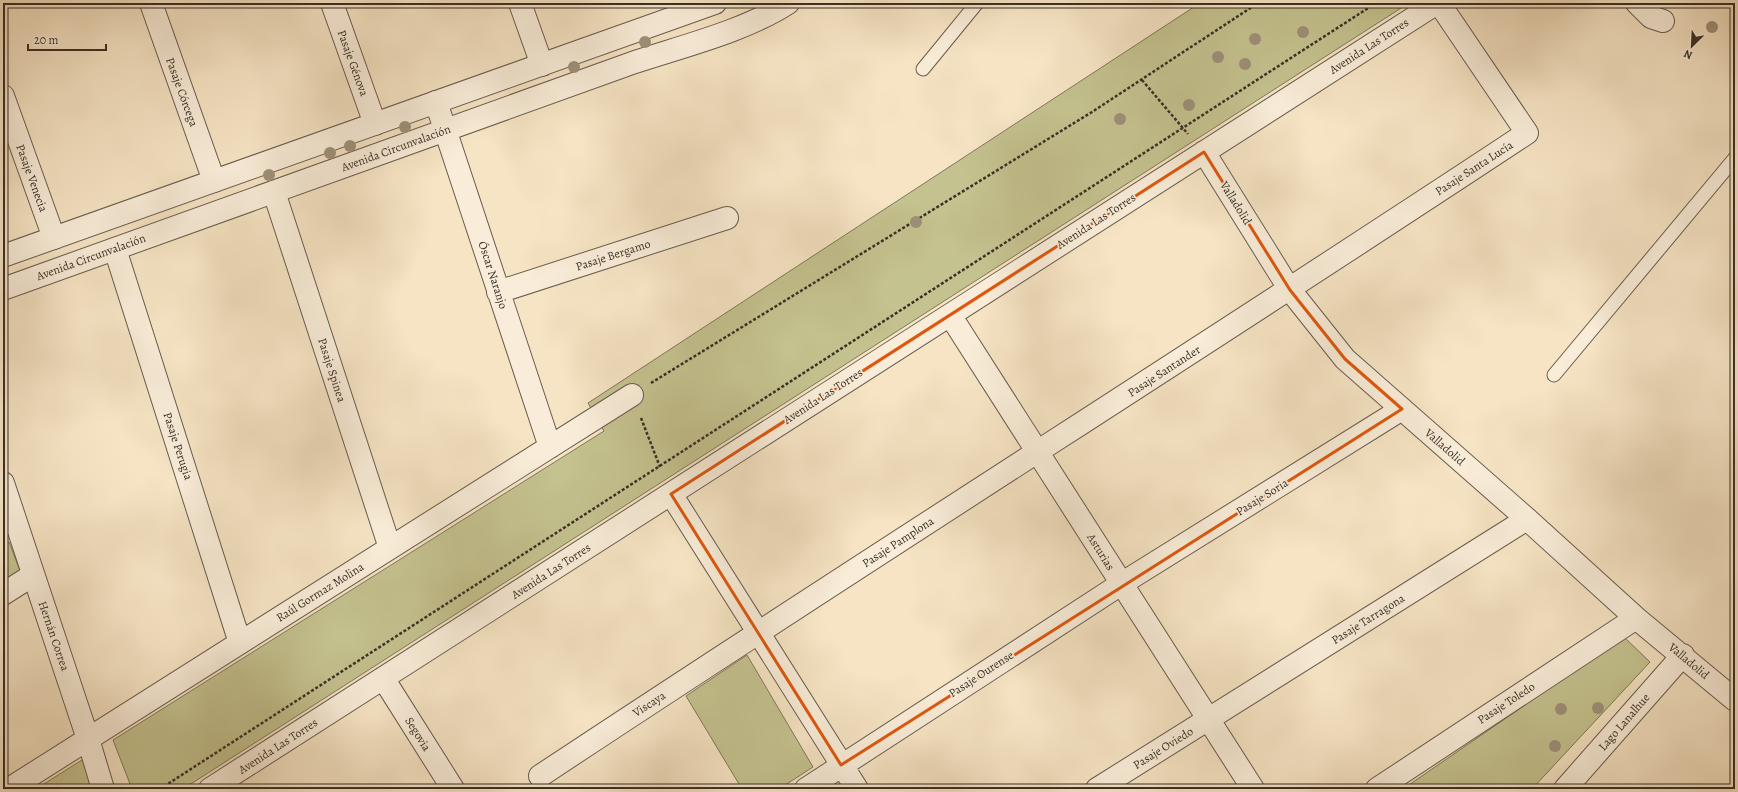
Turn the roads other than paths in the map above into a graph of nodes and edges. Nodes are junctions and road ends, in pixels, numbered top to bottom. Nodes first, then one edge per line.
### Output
1 (151, 3) edge
2 (332, 3) edge
3 (520, 3) edge
4 (788, 3) edge
5 (977, 3) edge
6 (1438, 3) edge
7 (1636, 3) edge
8 (705, 5) edge
9 (1663, 21) dead end
10 (542, 65) junction
11 (923, 69) dead end
12 (3, 96) edge
13 (436, 102) junction
14 (375, 124) junction
15 (445, 130) junction
16 (1204, 152) junction
17 (1735, 158) edge
18 (214, 182) junction
19 (274, 192) junction
20 (727, 218) dead end
21 (54, 238) junction
22 (115, 249) junction
23 (3, 256) edge
24 (3, 289) edge
25 (1290, 290) junction
26 (498, 292) junction
27 (950, 315) junction
28 (1554, 375) dead end
29 (632, 395) road end
30 (1402, 409) junction
31 (550, 447) junction
32 (1037, 452) junction
33 (3, 483) edge
34 (671, 494) junction
35 (1527, 519) junction
36 (10, 525) edge
37 (390, 548) junction
38 (33, 575) junction
39 (1122, 584) junction
40 (3, 594) edge
41 (1636, 618) junction
42 (758, 632) junction
43 (240, 643) junction
44 (1683, 655) junction
45 (383, 678) junction
46 (1735, 700) edge
47 (1208, 720) junction
48 (88, 738) junction
49 (841, 765) junction
50 (540, 776) dead end
51 (1567, 788) edge
52 (9, 789) edge
53 (103, 789) edge
54 (210, 789) edge
55 (453, 789) edge
56 (806, 789) edge
57 (857, 789) edge
58 (1097, 789) edge
59 (1252, 789) edge
60 (1377, 789) edge

1 - 18 street, Pasaje Córcega
2 - 14 street, Pasaje Génova
3 - 10 street
4 - 15 street, Avenida Circunvalación
5 - 11 lane
6 - 16 street, Avenida Las Torres
6 - 25 street, Pasaje Santa Lucía
7 - 9 street
8 - 10 street
10 - 13 street
12 - 21 street, Pasaje Venecia
13 - 14 street
13 - 15 street, Óscar Naranjo
14 - 18 street
15 - 19 street, Avenida Circunvalación
15 - 26 street, Óscar Naranjo
16 - 25 street, Valladolid
16 - 27 street, Avenida Las Torres
17 - 28 lane
18 - 21 street
19 - 22 street, Avenida Circunvalación
19 - 37 street, Pasaje Spinea
20 - 26 street, Pasaje Bergamo
21 - 23 street
22 - 24 street, Avenida Circunvalación
22 - 43 street, Pasaje Perugia
25 - 30 street, Valladolid
25 - 32 street, Pasaje Santander
26 - 31 street, Óscar Naranjo
27 - 32 street, Asturias
27 - 34 street, Avenida Las Torres
29 - 31 street, Raúl Gormaz Molina
30 - 35 street, Valladolid
30 - 39 street, Pasaje Soria
31 - 37 street, Raúl Gormaz Molina
32 - 39 street, Asturias
32 - 42 street, Pasaje Pamplona
33 - 36 street, Hernán Correa
34 - 42 street
34 - 45 street, Avenida Las Torres
35 - 41 street, Valladolid
35 - 47 street, Pasaje Tarragona
36 - 38 street, Hernán Correa
37 - 43 street, Raúl Gormaz Molina
38 - 40 street
38 - 48 street, Hernán Correa
39 - 47 street, Asturias
39 - 49 street, Pasaje Ourense
41 - 44 street, Valladolid
41 - 60 street, Pasaje Toledo
42 - 49 street
42 - 50 street, Viscaya
43 - 48 street, Raúl Gormaz Molina
44 - 46 street, Valladolid
44 - 51 street, Lago Lanalhue
45 - 54 street, Avenida Las Torres
45 - 55 street, Segovia
47 - 58 street, Pasaje Oviedo
47 - 59 street, Asturias
48 - 52 street, Raúl Gormaz Molina
48 - 53 street, Hernán Correa
49 - 56 street
49 - 57 street

